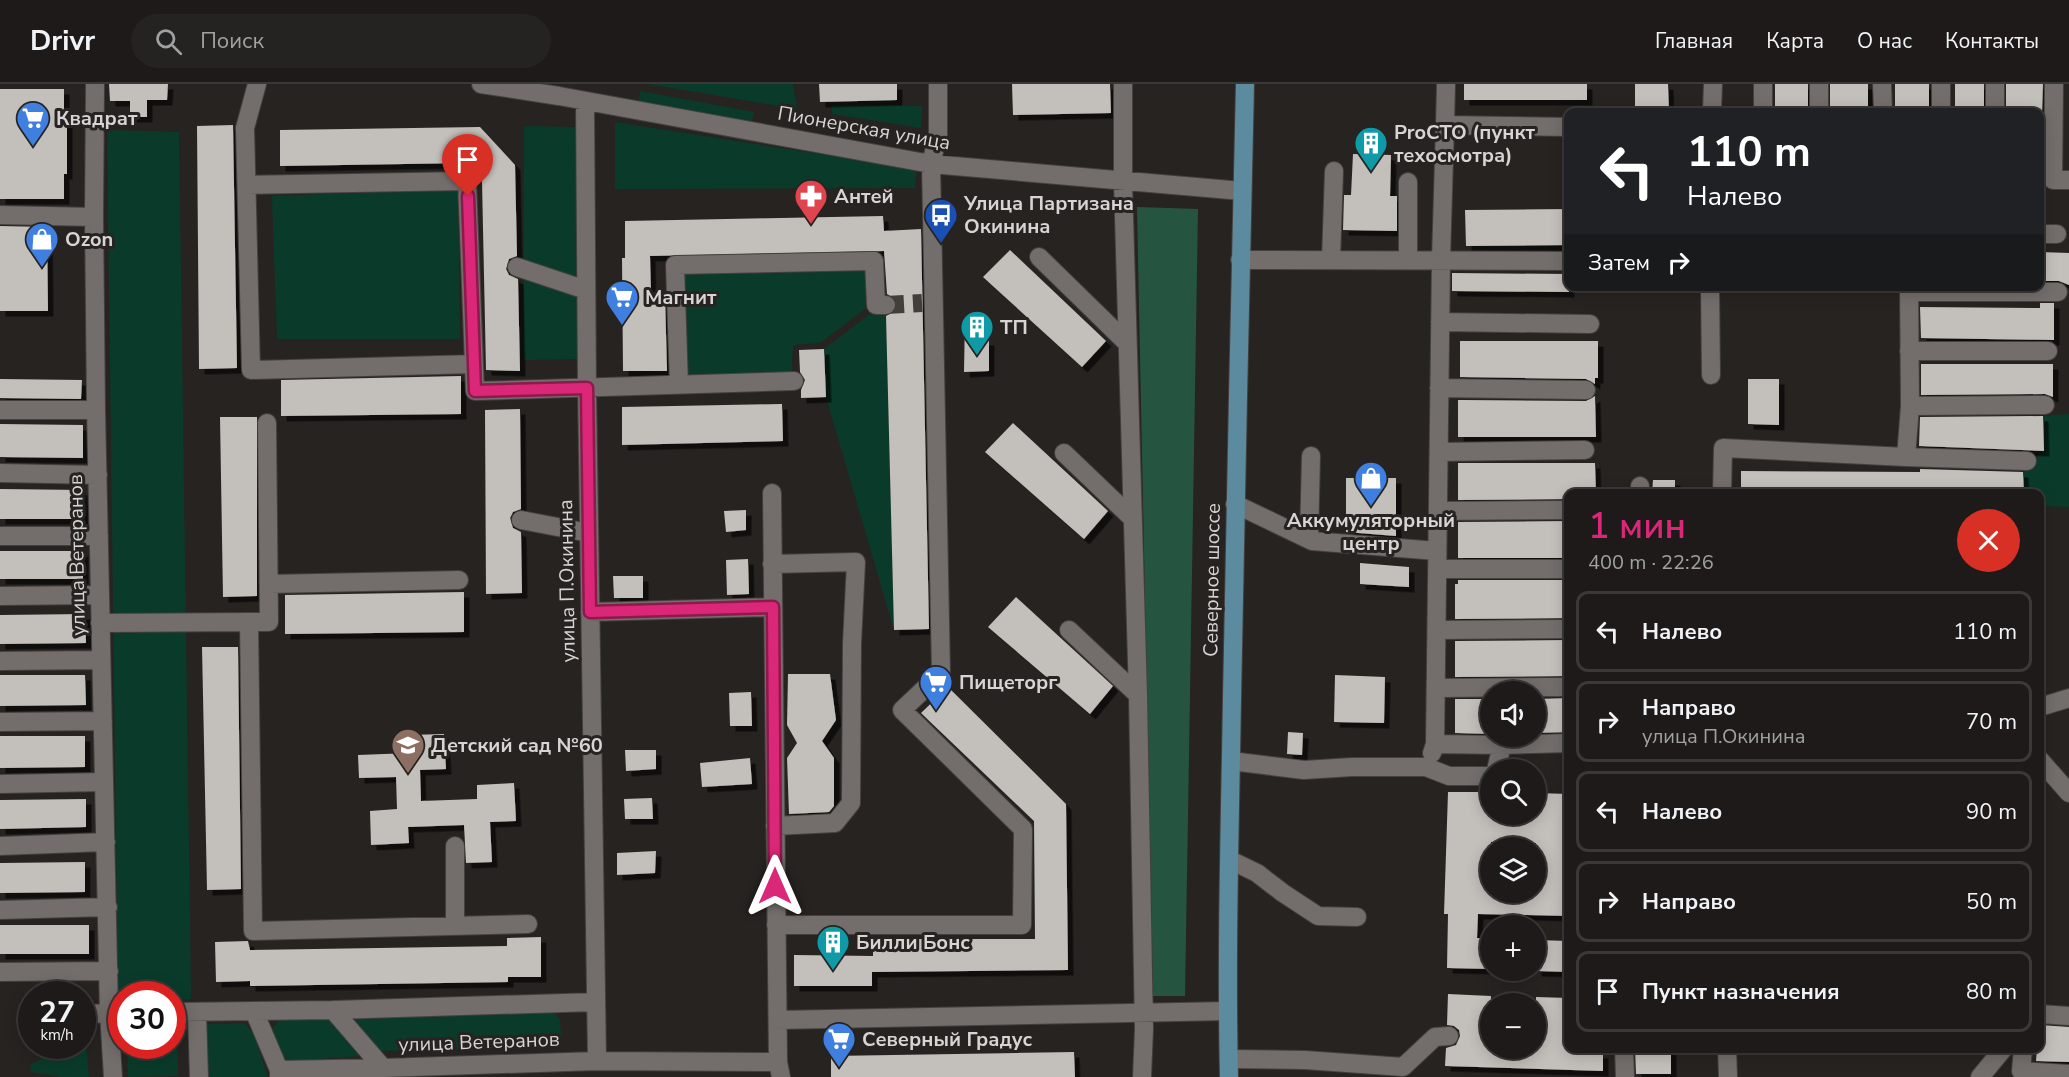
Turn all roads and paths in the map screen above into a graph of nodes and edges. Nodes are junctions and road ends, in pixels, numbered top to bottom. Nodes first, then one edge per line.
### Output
1 (95, 84) edge
2 (257, 84) edge
3 (481, 84) edge
4 (938, 84) edge
5 (1123, 84) edge
6 (1245, 84) edge
7 (1446, 84) edge
8 (1713, 84) edge
9 (1763, 84) edge
10 (1819, 84) edge
11 (1882, 84) edge
12 (1941, 84) edge
13 (1995, 84) edge
14 (2054, 84) edge
15 (559, 90) edge
16 (585, 101) junction
17 (1712, 108) edge
18 (1763, 108) edge
19 (1819, 108) edge
20 (1882, 108) edge
21 (1941, 108) edge
22 (1995, 108) edge
23 (1445, 125) junction
24 (1564, 127) edge
25 (2061, 130) edge
26 (931, 164) junction
27 (1334, 171) dead end
28 (2069, 180) edge
29 (1123, 182) junction
30 (1408, 182) dead end
31 (248, 185) junction
32 (1242, 191) junction
33 (0, 215) edge
34 (94, 217) junction
35 (1039, 257) dead end
36 (1240, 260) junction
37 (1331, 260) junction
38 (1408, 260) junction
39 (1441, 260) junction
40 (1564, 261) edge
41 (517, 267) dead end
42 (586, 290) junction
43 (1710, 291) edge
44 (1909, 291) edge
45 (2008, 291) edge
46 (2058, 292) dead end
47 (886, 305) dead end
48 (1440, 322) junction
49 (1590, 324) dead end
50 (1127, 344) junction
51 (1909, 351) junction
52 (2048, 351) dead end
53 (474, 364) junction
54 (1711, 375) dead end
55 (794, 381) dead end
56 (679, 385) junction
57 (587, 388) junction
58 (1439, 388) junction
59 (1586, 390) dead end
60 (2045, 405) dead end
61 (1910, 406) junction
62 (0, 410) edge
63 (96, 410) junction
64 (267, 423) dead end
65 (1585, 450) dead end
66 (1438, 452) junction
67 (1064, 453) dead end
68 (1311, 456) dead end
69 (1906, 457) junction
70 (2027, 461) dead end
71 (0, 473) edge
72 (98, 475) junction
73 (1722, 489) edge
74 (772, 493) dead end
75 (1235, 504) junction
76 (1564, 510) edge
77 (1438, 511) junction
78 (1132, 518) junction
79 (521, 519) dead end
80 (589, 533) junction
81 (0, 536) edge
82 (99, 536) junction
83 (1309, 539) junction
84 (1437, 551) junction
85 (772, 564) junction
86 (1437, 569) junction
87 (1564, 569) edge
88 (459, 580) dead end
89 (269, 584) junction
90 (0, 596) edge
91 (99, 596) junction
92 (773, 607) junction
93 (590, 612) junction
94 (249, 622) junction
95 (100, 623) junction
96 (1564, 629) edge
97 (1069, 630) dead end
98 (1437, 630) junction
99 (101, 660) junction
100 (0, 661) edge
101 (1564, 687) edge
102 (1436, 688) junction
103 (1138, 695) junction
104 (103, 721) junction
105 (0, 722) edge
106 (1564, 743) edge
107 (1435, 744) junction
108 (1546, 744) edge
109 (1480, 745) edge
110 (1231, 761) junction
111 (2044, 765) edge
112 (1426, 766) junction
113 (1480, 776) edge
114 (104, 782) junction
115 (0, 784) edge
116 (2069, 793) edge
117 (775, 826) junction
118 (106, 842) junction
119 (0, 846) edge
120 (455, 846) dead end
121 (1230, 860) junction
122 (108, 907) junction
123 (0, 910) edge
124 (1357, 917) dead end
125 (528, 924) dead end
126 (776, 925) junction
127 (455, 926) junction
128 (109, 971) junction
129 (0, 972) edge
130 (110, 981) edge
131 (596, 1002) junction
132 (333, 1010) junction
133 (254, 1011) junction
134 (1228, 1011) junction
135 (186, 1012) edge
136 (197, 1012) junction
137 (1143, 1012) junction
138 (2044, 1014) edge
139 (2069, 1016) edge
140 (778, 1020) junction
141 (1449, 1036) dead end
142 (1624, 1053) edge
143 (1727, 1053) edge
144 (2000, 1053) edge
145 (2023, 1053) edge
146 (114, 1059) edge
147 (597, 1061) junction
148 (383, 1068) junction
149 (1229, 1068) edge
150 (780, 1069) edge
151 (528, 1070) edge
152 (279, 1074) edge
153 (2069, 1074) edge
154 (113, 1077) edge
155 (199, 1077) edge
156 (1142, 1077) edge
157 (1624, 1077) edge
158 (1728, 1077) edge
159 (1980, 1077) edge

1 - 34 street, улица Ветеранов
2 - 31 street
3 - 15 street, Пионерская улица
4 - 26 street
5 - 29 street
6 - 32 main road, Северное шоссе
7 - 23 street
8 - 17 street
9 - 18 street
10 - 19 street
11 - 20 street
12 - 21 street
13 - 22 street
14 - 25 street
15 - 16 street, Пионерская улица
16 - 26 street, Пионерская улица
16 - 42 street, улица П.Окинина
23 - 24 street
23 - 39 street
25 - 28 street
26 - 29 street, Пионерская улица
26 - 126 street
27 - 37 street
29 - 32 street, Пионерская улица
29 - 50 street
30 - 38 street
31 - 53 street
31 - 53 street
32 - 36 main road, Северное шоссе
33 - 34 street
34 - 63 street, улица Ветеранов
35 - 50 street
36 - 37 street
36 - 75 main road, Северное шоссе
37 - 38 street
38 - 39 street
39 - 40 street
39 - 48 street
41 - 42 street
42 - 57 street, улица П.Окинина
43 - 54 street
44 - 51 street
45 - 46 street
47 - 56 street
48 - 49 street
48 - 58 street
50 - 78 street
51 - 52 street
51 - 61 street
53 - 57 street
55 - 56 street
56 - 57 street
57 - 80 street, улица П.Окинина
58 - 59 street
58 - 66 street
60 - 61 street
61 - 69 street
62 - 63 street
63 - 72 street, улица Ветеранов
64 - 89 street
65 - 66 street
66 - 77 street
67 - 78 street
68 - 83 street
69 - 70 street
69 - 73 street
71 - 72 street
72 - 82 street, улица Ветеранов
74 - 85 street
75 - 83 street
75 - 110 main road, Северное шоссе
76 - 77 street
77 - 84 street
78 - 103 street
79 - 80 street
80 - 93 street, улица П.Окинина
81 - 82 street
82 - 91 street, улица Ветеранов
83 - 84 street
84 - 86 street
85 - 92 street
85 - 117 street
86 - 87 street
86 - 98 street
88 - 89 street
89 - 94 street
90 - 91 street
91 - 95 street, улица Ветеранов
92 - 93 street
92 - 117 street
93 - 131 street, улица П.Окинина
94 - 95 street
94 - 127 street
95 - 99 street, улица Ветеранов
96 - 98 street
97 - 103 street
98 - 102 street
99 - 100 street
99 - 104 street, улица Ветеранов
101 - 102 street
102 - 107 street
103 - 137 street
104 - 105 street
104 - 114 street, улица Ветеранов
106 - 108 street
107 - 109 street
107 - 112 street
110 - 112 street
110 - 121 main road, Северное шоссе
111 - 116 street
112 - 113 street
114 - 115 street
114 - 118 street, улица Ветеранов
117 - 126 street
118 - 119 street
118 - 122 street, улица Ветеранов
120 - 127 street
121 - 124 street
121 - 134 main road, Северное шоссе
122 - 123 street
122 - 128 street, улица Ветеранов
125 - 127 street
126 - 140 street
128 - 129 street
128 - 130 street, улица Ветеранов
131 - 132 street
131 - 147 street, улица П.Окинина
132 - 133 street
132 - 148 street, улица Ветеранов
133 - 136 street
133 - 152 street
134 - 137 street
134 - 149 main road, Северное шоссе
135 - 136 street
136 - 155 street
137 - 140 street
137 - 156 street
138 - 139 street
140 - 150 street
141 - 149 street
142 - 157 street
143 - 158 street
144 - 159 street
145 - 153 street
146 - 154 street, улица Ветеранов
147 - 150 street, улица Ветеранов
147 - 151 street, улица Ветеранов
148 - 151 street, улица Ветеранов
148 - 152 street

